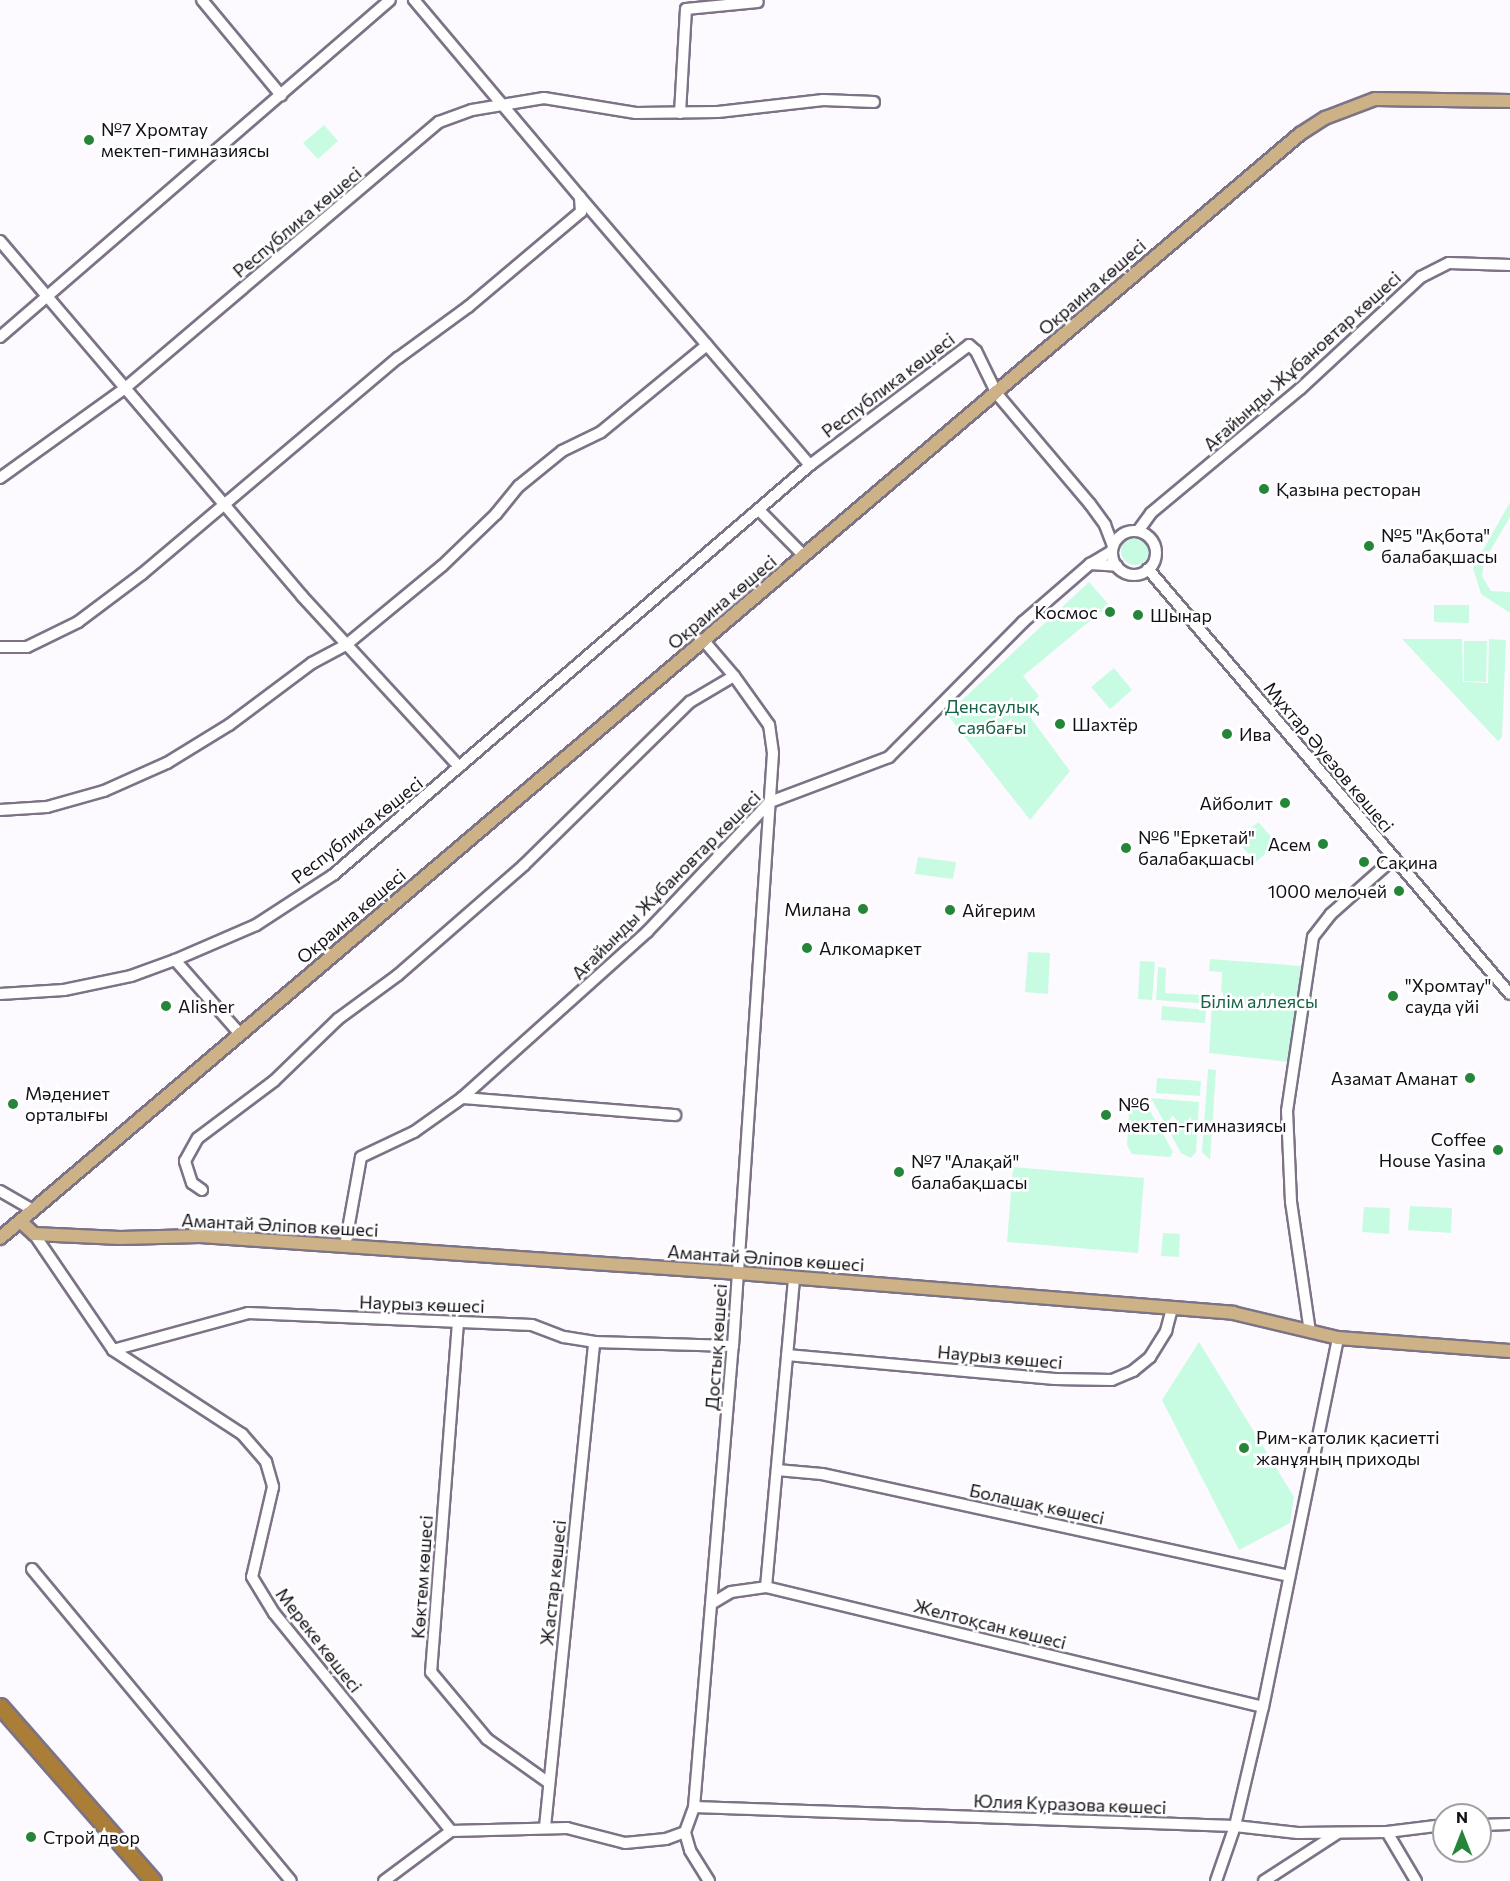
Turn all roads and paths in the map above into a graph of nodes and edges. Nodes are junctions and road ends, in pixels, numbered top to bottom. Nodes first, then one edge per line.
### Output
1 (202, 0) edge
2 (390, 0) edge
3 (414, 0) edge
4 (758, 2) dead end
5 (281, 95) junction
6 (1510, 101) edge
7 (874, 102) dead end
8 (503, 103) junction
9 (680, 113) junction
10 (580, 197) junction
11 (0, 241) edge
12 (1510, 265) edge
13 (48, 296) junction
14 (0, 337) edge
15 (707, 345) junction
16 (124, 389) junction
17 (997, 394) junction
18 (810, 465) junction
19 (0, 478) edge
20 (226, 507) junction
21 (759, 510) junction
22 (1105, 525) junction
23 (1138, 531) junction
24 (1122, 534) junction
25 (1112, 549) junction
26 (804, 556) junction
27 (1090, 564) junction
28 (1117, 566) junction
29 (1148, 569) junction
30 (704, 641) junction
31 (346, 645) junction
32 (0, 647) edge
33 (735, 675) junction
34 (459, 767) junction
35 (770, 802) junction
36 (0, 810) edge
37 (1394, 858) junction
38 (175, 960) junction
39 (0, 994) edge
40 (1510, 994) edge
41 (240, 1034) junction
42 (462, 1098) junction
43 (675, 1115) dead end
44 (202, 1190) dead end
45 (0, 1191) edge
46 (33, 1210) junction
47 (20, 1221) junction
48 (34, 1233) junction
49 (0, 1238) edge
50 (345, 1246) junction
51 (738, 1273) junction
52 (794, 1278) junction
53 (1172, 1308) junction
54 (458, 1322) junction
55 (1310, 1332) junction
56 (1338, 1338) junction
57 (594, 1342) junction
58 (733, 1346) junction
59 (112, 1350) junction
60 (1510, 1351) edge
61 (787, 1355) junction
62 (777, 1470) junction
63 (32, 1569) dead end
64 (1289, 1576) junction
65 (766, 1587) junction
66 (711, 1605) junction
67 (0, 1706) edge
68 (1263, 1707) junction
69 (549, 1783) junction
70 (694, 1807) junction
71 (1510, 1824) edge
72 (1492, 1825) edge
73 (1235, 1826) junction
74 (1432, 1826) edge
75 (545, 1827) junction
76 (451, 1832) junction
77 (685, 1832) junction
78 (1387, 1832) junction
79 (1338, 1833) junction
80 (153, 1881) edge
81 (291, 1881) edge
82 (384, 1881) edge
83 (709, 1881) edge
84 (1216, 1881) edge
85 (1264, 1881) edge
86 (1416, 1881) edge

1 - 5 street
2 - 5 street
3 - 8 street
4 - 9 street
5 - 13 street
6 - 17 main road, Окраина көшесі
7 - 9 street, Республика көшесі
8 - 9 street, Республика көшесі
8 - 10 street
8 - 16 street, Республика көшесі
10 - 15 street
10 - 20 street
11 - 13 street
12 - 23 street, Ағайынды Жұбановтар көшесі
13 - 14 street
13 - 16 street
15 - 18 street
15 - 31 street
16 - 19 street, Республика көшесі
16 - 20 street
17 - 18 street, Республика көшесі
17 - 22 street
17 - 26 main road, Окраина көшесі
18 - 21 street, Республика көшесі
20 - 31 street
20 - 32 street
21 - 26 street
21 - 34 street, Республика көшесі
22 - 24 street
22 - 25 street
23 - 24 street
23 - 29 street
24 - 25 street
25 - 27 street, Ағайынды Жұбановтар көшесі
25 - 28 street
26 - 30 main road, Окраина көшесі
27 - 28 street
27 - 35 street, Ағайынды Жұбановтар көшесі
28 - 29 street
29 - 37 street, Мұхтар Әуезов көшесі
30 - 33 street, Достық көшесі
30 - 41 main road, Окраина көшесі
31 - 34 street
31 - 36 street
33 - 35 street, Достық көшесі
33 - 44 street
34 - 38 street, Республика көшесі
35 - 42 street, Ағайынды Жұбановтар көшесі
35 - 51 street, Достық көшесі
37 - 40 street, Мұхтар Әуезов көшесі
37 - 55 street
38 - 39 street, Республика көшесі
38 - 41 street
41 - 46 main road, Окраина көшесі
42 - 43 street
42 - 50 street, Ағайынды Жұбановтар көшесі
45 - 46 street
46 - 47 main road, Окраина көшесі
47 - 48 main road
47 - 49 main road, Окраина көшесі
48 - 50 main road, Амантай Әліпов көшесі
48 - 59 street, Мереке көшесі
50 - 51 main road, Амантай Әліпов көшесі
51 - 52 main road, Амантай Әліпов көшесі
51 - 58 street, Достық көшесі
52 - 53 main road, Амантай Әліпов көшесі
52 - 61 street
53 - 55 main road, Амантай Әліпов көшесі
53 - 61 street, Наурыз көшесі
54 - 57 street, Наурыз көшесі
54 - 59 street, Наурыз көшесі
54 - 69 street, Көктем көшесі
55 - 56 main road, Амантай Әліпов көшесі
56 - 60 main road, Амантай Әліпов көшесі
56 - 64 street
57 - 58 street, Наурыз көшесі
57 - 69 street, Жастар көшесі
58 - 66 street, Достық көшесі
59 - 76 street, Мереке көшесі
61 - 62 street
62 - 64 street, Болашақ көшесі
62 - 65 street
63 - 81 street
64 - 68 street
65 - 66 street, Желтоқсан көшесі
65 - 68 street, Желтоқсан көшесі
66 - 70 street, Достық көшесі
67 - 80 highway
68 - 73 street
69 - 75 street, Жастар көшесі
70 - 73 street, Юлия Куразова көшесі
70 - 77 street, Достық көшесі
71 - 72 street
73 - 79 street, Юлия Куразова көшесі
73 - 84 street
74 - 78 street, Юлия Куразова көшесі
75 - 76 street
75 - 77 street
76 - 82 street
77 - 83 street
78 - 79 street, Юлия Куразова көшесі
78 - 86 street
79 - 85 street

